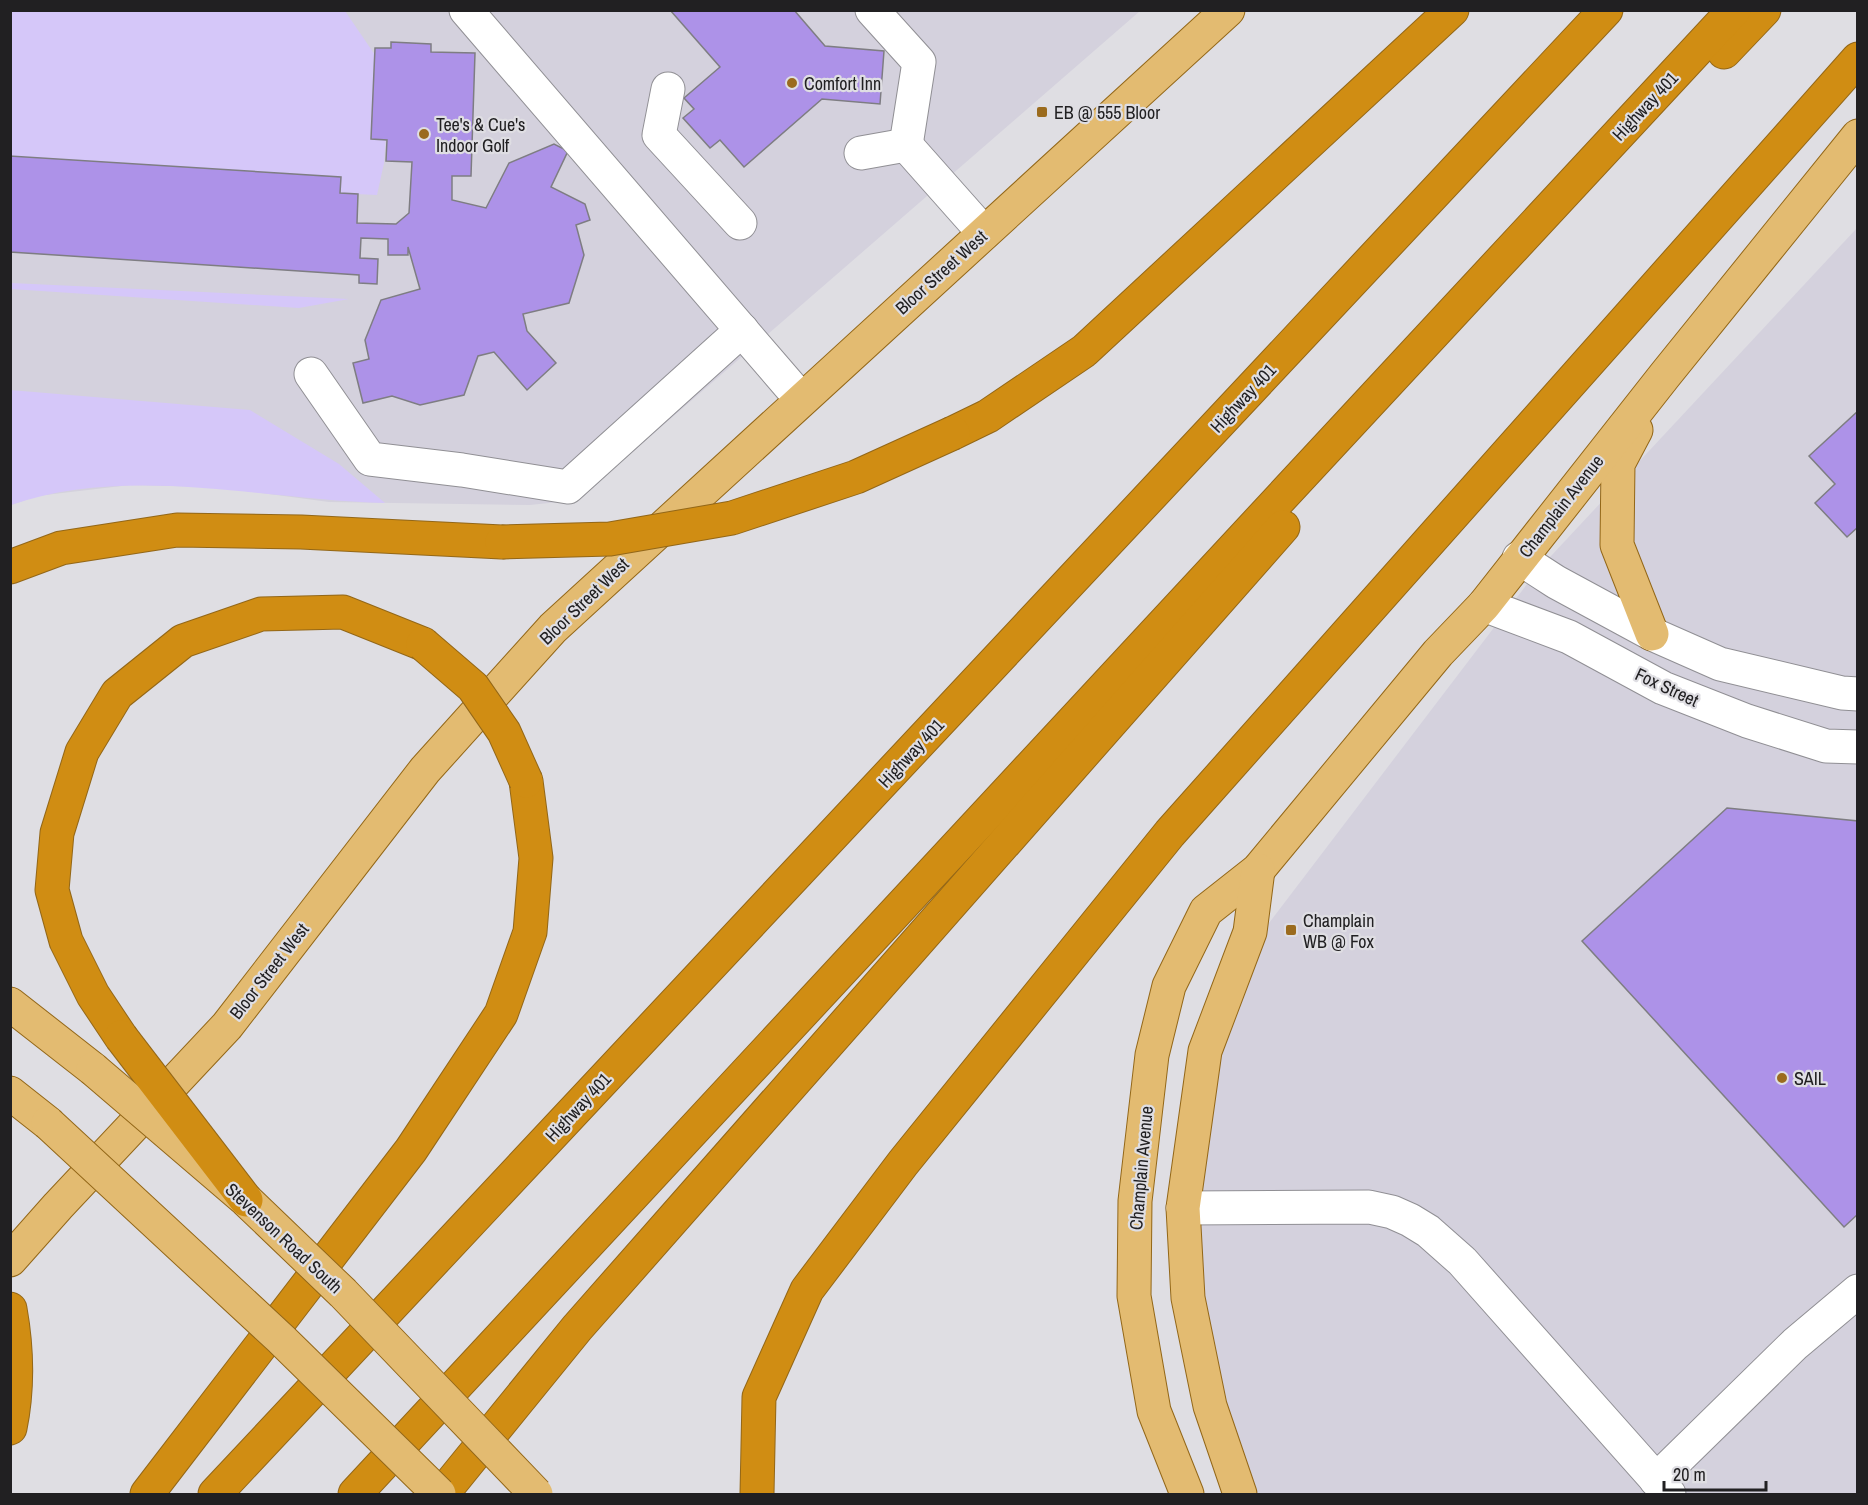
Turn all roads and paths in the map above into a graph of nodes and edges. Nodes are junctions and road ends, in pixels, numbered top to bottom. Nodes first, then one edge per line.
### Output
1 (466, 10) edge
2 (872, 10) edge
3 (1228, 10) edge
4 (1452, 10) edge
5 (1606, 10) edge
6 (1734, 10) edge
7 (1764, 10) edge
8 (1857, 59) edge
9 (668, 90) dead end
10 (1857, 136) edge
11 (906, 145) junction
12 (861, 153) dead end
13 (740, 223) dead end
14 (984, 233) junction
15 (742, 330) junction
16 (311, 374) dead end
17 (1665, 375) junction
18 (801, 399) junction
19 (1519, 558) junction
20 (10, 567) edge
21 (1484, 605) junction
22 (1652, 634) junction
23 (1857, 694) edge
24 (1857, 747) edge
25 (1258, 870) junction
26 (10, 1004) edge
27 (10, 1093) edge
28 (246, 1200) junction
29 (58, 1206) junction
30 (1183, 1208) junction
31 (10, 1242) edge
32 (10, 1260) edge
33 (1857, 1291) edge
34 (10, 1309) edge
35 (12, 1419) edge
36 (1662, 1487) edge
37 (147, 1494) edge
38 (214, 1494) edge
39 (354, 1494) edge
40 (440, 1494) edge
41 (536, 1494) edge
42 (757, 1494) edge
43 (1187, 1494) edge
44 (1240, 1494) edge

1 - 15 street
2 - 11 street
3 - 14 main road, Bloor Street West
4 - 20 highway, bridge
5 - 38 highway, Highway 401
6 - 39 highway, Highway 401
7 - 40 highway
8 - 42 highway
9 - 13 street
10 - 17 main road, Champlain Avenue
11 - 12 street
11 - 14 street
14 - 18 main road, Bloor Street West
15 - 16 street
15 - 18 street
17 - 19 main road, Champlain Avenue
17 - 22 main road
18 - 29 main road, Bloor Street West
19 - 21 main road, Champlain Avenue
19 - 22 street
21 - 24 street, Fox Street
21 - 25 main road, Champlain Avenue
22 - 23 street
25 - 30 main road
25 - 43 main road, Champlain Avenue
26 - 28 main road, Stevenson Road South, bridge
27 - 40 main road, bridge
28 - 37 highway, bridge
28 - 41 main road, Stevenson Road South, bridge
29 - 31 main road
29 - 32 main road, Bloor Street West
30 - 36 street
30 - 44 main road
33 - 36 street
34 - 35 highway

